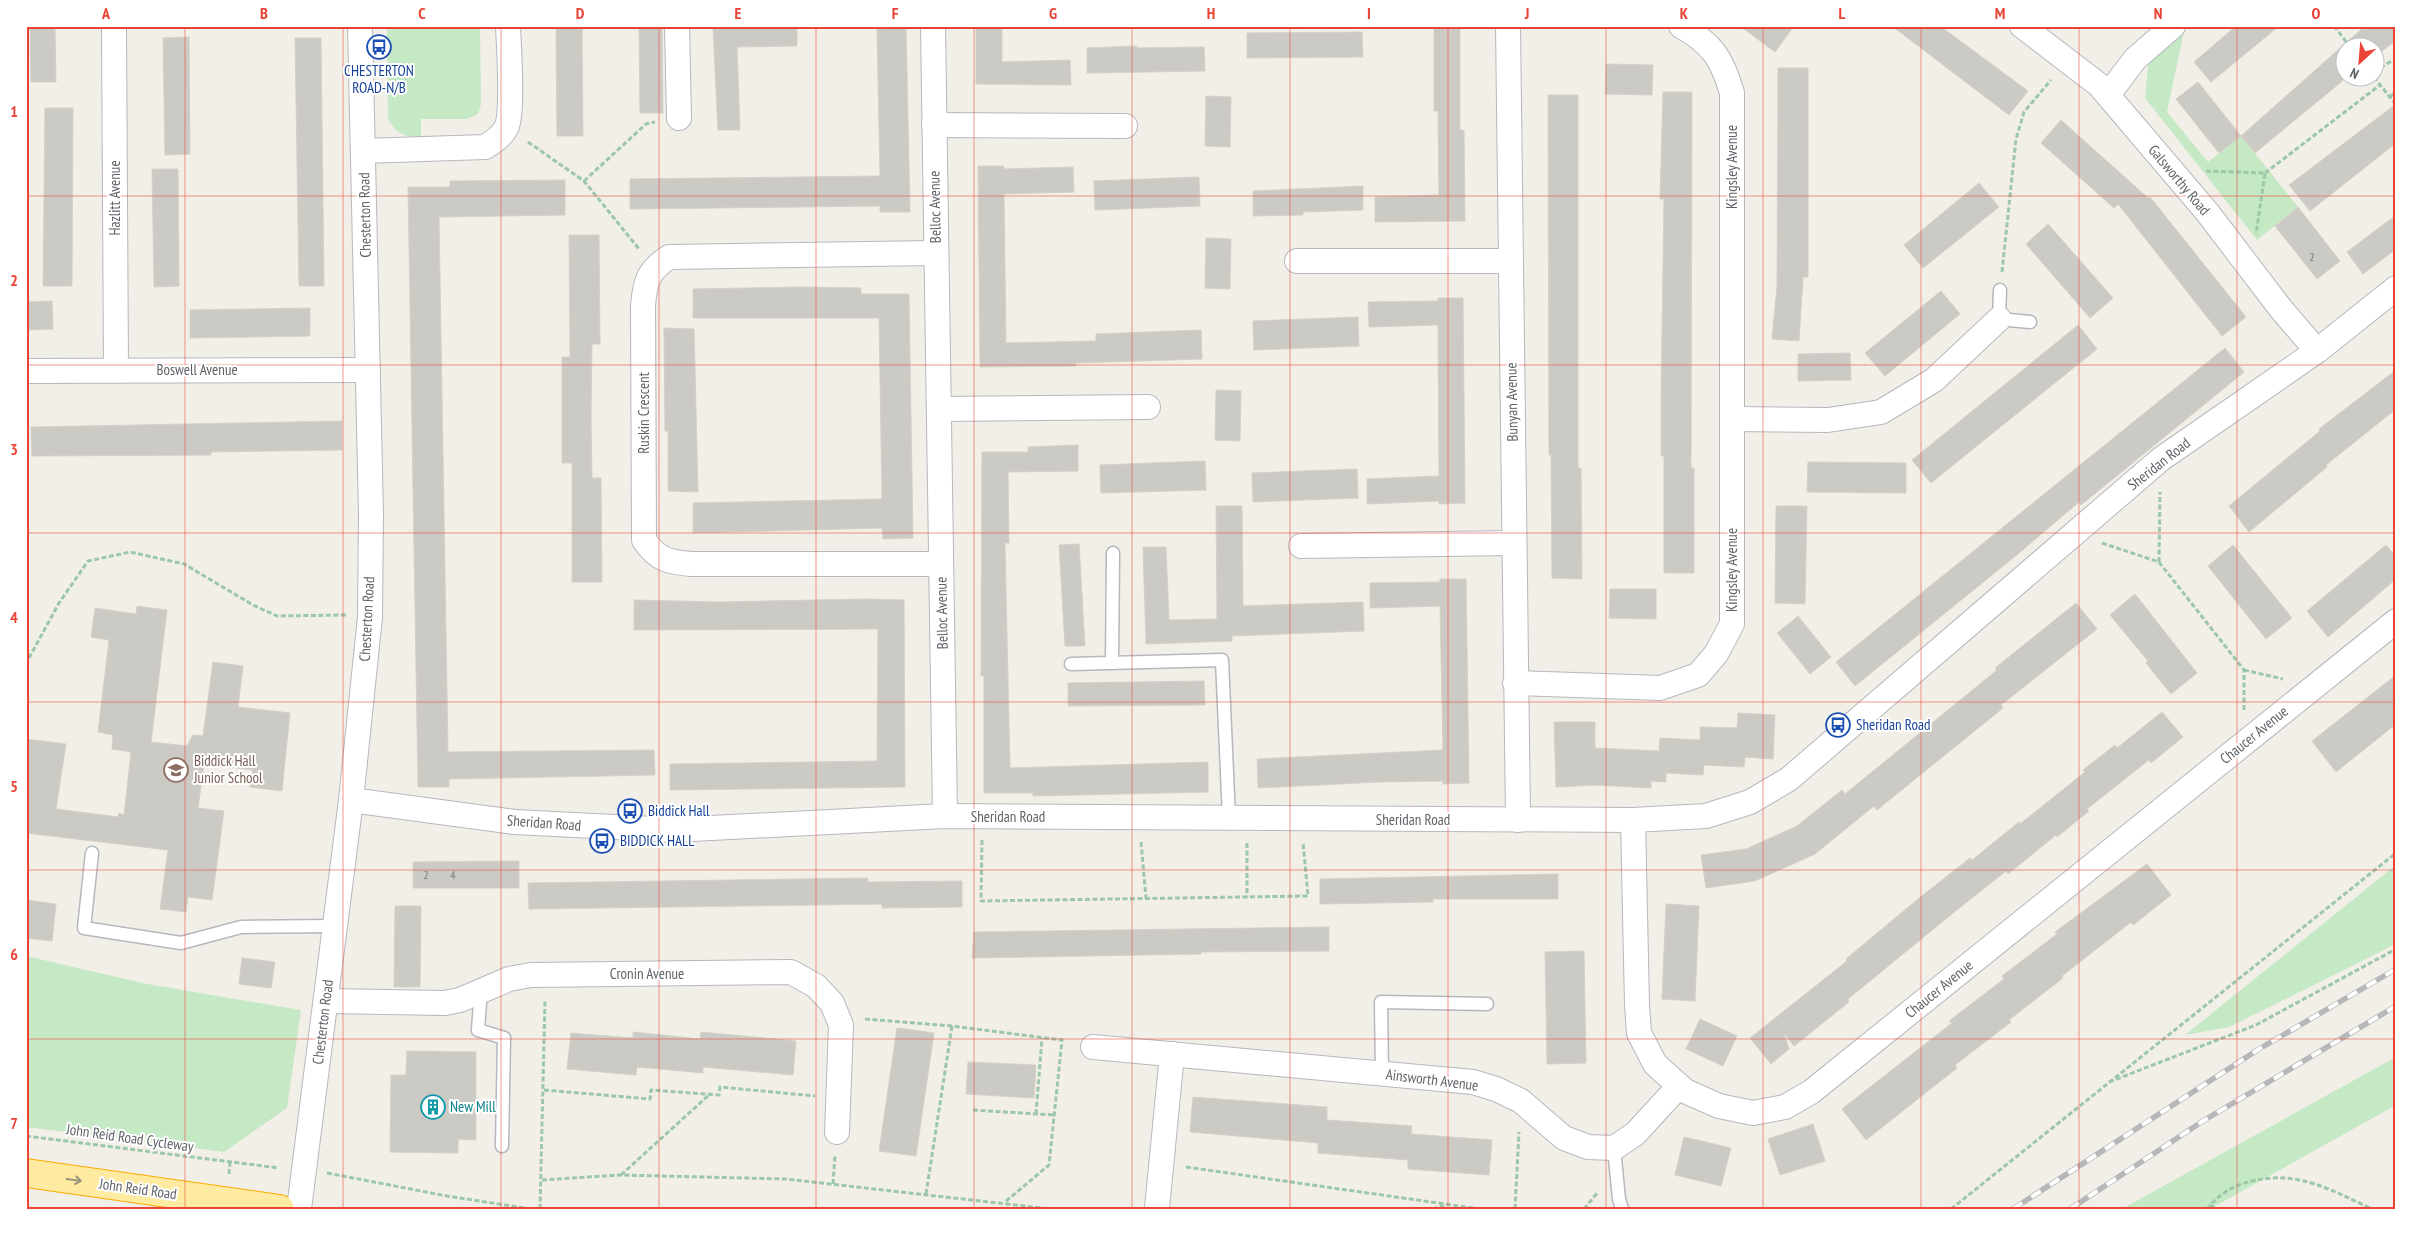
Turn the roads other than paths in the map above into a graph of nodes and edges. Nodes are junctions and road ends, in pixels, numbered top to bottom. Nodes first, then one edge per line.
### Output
1 (114, 26) edge
2 (360, 26) edge
3 (508, 26) edge
4 (677, 26) edge
5 (932, 26) edge
6 (1508, 26) edge
7 (1681, 26) edge
8 (2022, 26) edge
9 (2173, 26) edge
10 (2108, 95) junction
11 (679, 118) road end
12 (934, 125) junction
13 (1125, 126) dead end
14 (363, 151) junction
15 (936, 253) junction
16 (1297, 261) dead end
17 (1510, 262) junction
18 (2396, 288) edge
19 (2000, 290) road end
20 (1999, 320) junction
21 (2030, 322) dead end
22 (2317, 352) junction
23 (116, 370) junction
24 (368, 370) junction
25 (26, 371) edge
26 (1148, 407) dead end
27 (938, 409) junction
28 (1732, 419) junction
29 (1514, 543) junction
30 (1301, 546) dead end
31 (1113, 553) dead end
32 (941, 564) junction
33 (2396, 621) edge
34 (1071, 664) dead end
35 (1112, 664) junction
36 (1515, 683) junction
37 (351, 800) junction
38 (945, 816) junction
39 (1238, 818) junction
40 (1518, 820) junction
41 (1632, 820) junction
42 (92, 853) dead end
43 (334, 926) junction
44 (481, 989) junction
45 (326, 1001) junction
46 (1486, 1004) dead end
47 (1093, 1047) dead end
48 (1172, 1054) junction
49 (1382, 1074) junction
50 (1679, 1086) junction
51 (837, 1132) dead end
52 (502, 1146) dead end
53 (1614, 1148) junction
54 (26, 1172) edge
55 (1157, 1208) edge
56 (280, 1209) edge
57 (299, 1209) edge
58 (1622, 1209) edge

1 - 23 street, Hazlitt Avenue
2 - 14 street, Chesterton Road
3 - 14 street
4 - 11 street
5 - 12 street, Belloc Avenue
6 - 17 street, Bunyan Avenue
7 - 28 street, Kingsley Avenue
8 - 10 street, Galsworthy Road
9 - 10 street
10 - 22 street, Galsworthy Road
12 - 13 street
12 - 15 street, Belloc Avenue
14 - 24 street, Chesterton Road
15 - 27 street, Belloc Avenue
15 - 32 street, Ruskin Crescent
16 - 17 street
17 - 29 street, Bunyan Avenue
18 - 22 street, Sheridan Road
19 - 20 lane
20 - 21 lane
20 - 28 street
22 - 41 street, Sheridan Road
23 - 24 street, Boswell Avenue
23 - 25 street, Boswell Avenue
24 - 37 street, Chesterton Road
26 - 27 street
27 - 32 street, Belloc Avenue
28 - 36 street, Kingsley Avenue
29 - 30 street
29 - 36 street, Bunyan Avenue
31 - 35 lane
32 - 38 street, Belloc Avenue
33 - 50 street, Chaucer Avenue
34 - 35 lane
35 - 39 lane
36 - 40 street, Bunyan Avenue
37 - 38 street, Sheridan Road
37 - 43 street, Chesterton Road
38 - 39 street, Sheridan Road
39 - 40 street, Sheridan Road
40 - 41 street, Sheridan Road
41 - 50 street, Chaucer Avenue
42 - 43 lane
43 - 45 street, Chesterton Road
44 - 45 street, Cronin Avenue
44 - 51 street, Cronin Avenue
44 - 52 lane
45 - 57 street, Chesterton Road
46 - 49 lane
47 - 48 street, Ainsworth Avenue
48 - 49 street, Ainsworth Avenue
48 - 55 street
49 - 53 street, Ainsworth Avenue
50 - 53 street
53 - 58 lane
54 -> 56 highway, John Reid Road

